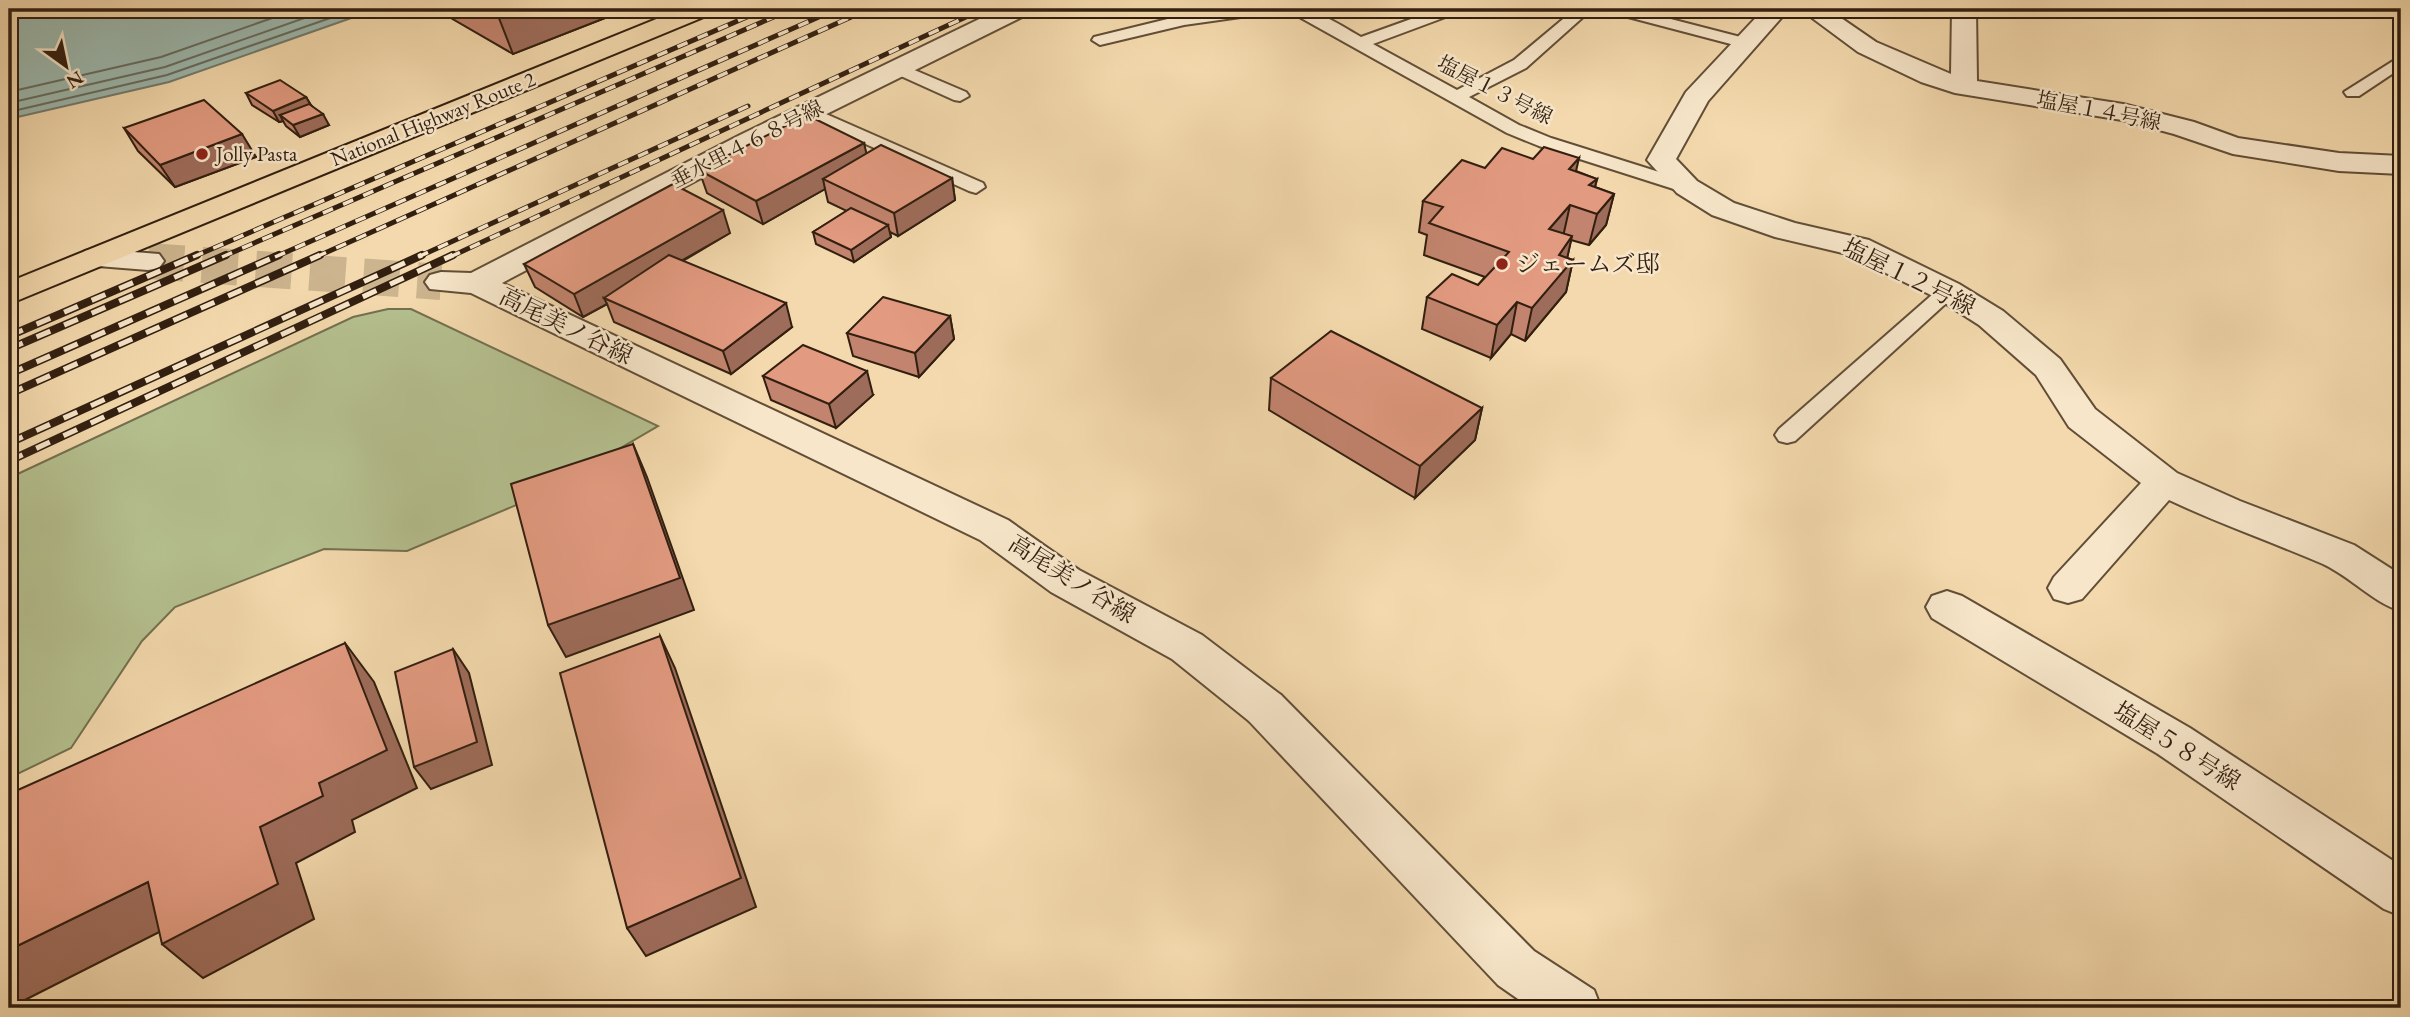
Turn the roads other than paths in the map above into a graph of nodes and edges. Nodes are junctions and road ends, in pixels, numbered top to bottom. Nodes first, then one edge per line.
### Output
1 (702, 9) edge
2 (1019, 9) edge
3 (1262, 9) edge
4 (1293, 9) edge
5 (1453, 9) edge
6 (1584, 9) edge
7 (1615, 9) edge
8 (1777, 9) edge
9 (1812, 9) edge
10 (1964, 9) edge
11 (1100, 40) dead end
12 (1360, 43) junction
13 (1746, 43) junction
14 (2401, 61) edge
15 (898, 68) junction
16 (1964, 87) junction
17 (2353, 92) dead end
18 (960, 96) dead end
19 (1457, 97) junction
20 (810, 112) junction
21 (2401, 165) edge
22 (976, 187) dead end
23 (1687, 187) junction
24 (96, 258) junction
25 (148, 261) tunnel mouth
26 (459, 282) joint
27 (1948, 291) junction
28 (9, 294) edge
29 (1787, 435) dead end
30 (2164, 482) junction
31 (2068, 588) dead end
32 (2401, 595) edge
33 (1947, 607) dead end
34 (2401, 893) edge
35 (1575, 1008) edge

1 - 24 highway, National Highway Route 2
2 - 15 street, 垂水里４６８号線
3 - 11 lane
4 - 12 lane, 塩屋１３号線
5 - 12 lane
6 - 19 lane
7 - 13 lane
8 - 13 street, 塩屋１２号線
9 - 16 street, 塩屋１４号線
10 - 16 street
12 - 19 lane, 塩屋１３号線
13 - 23 street, 塩屋１２号線
14 - 17 lane
15 - 18 lane
15 - 20 street, 垂水里４６８号線
16 - 21 street, 塩屋１４号線
19 - 23 lane, 塩屋１３号線
20 - 22 lane
20 - 26 street, 垂水里４６８号線
23 - 27 street, 塩屋１２号線
24 - 25 street
24 - 28 highway, National Highway Route 2
26 - 35 street, 高尾美ノ谷線
27 - 29 lane
27 - 30 street, 塩屋１２号線
30 - 31 street
30 - 32 street, 塩屋１２号線
33 - 34 street, 塩屋５８号線

